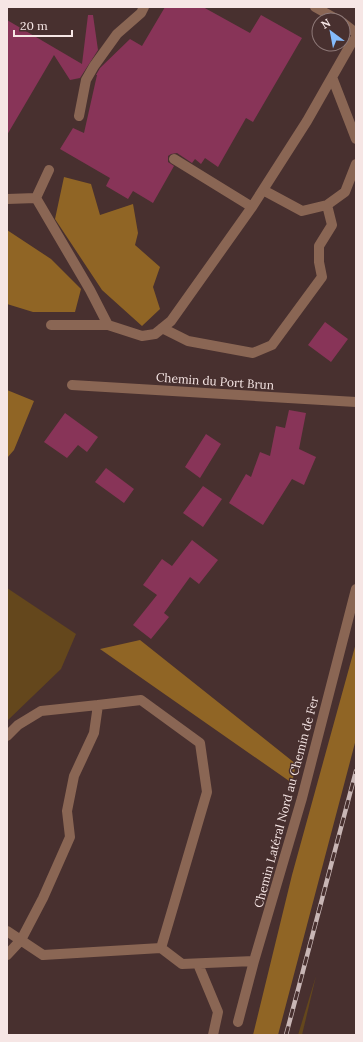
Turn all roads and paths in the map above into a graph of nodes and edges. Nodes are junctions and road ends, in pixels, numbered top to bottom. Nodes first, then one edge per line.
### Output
1 (144, 7) edge
2 (315, 7) edge
3 (324, 12) edge
4 (356, 38) edge
5 (332, 77) junction
6 (79, 116) dead end
7 (356, 139) edge
8 (174, 159) dead end
9 (356, 164) edge
10 (49, 170) dead end
11 (263, 190) junction
12 (36, 198) junction
13 (7, 199) edge
14 (327, 205) junction
15 (252, 207) junction
16 (51, 325) dead end
17 (108, 325) junction
18 (162, 328) junction
19 (72, 385) dead end
20 (356, 402) edge
21 (356, 589) edge
22 (98, 705) junction
23 (7, 736) edge
24 (7, 931) edge
25 (21, 940) junction
26 (161, 948) junction
27 (7, 955) edge
28 (254, 961) junction
29 (198, 964) junction
30 (238, 1022) dead end
31 (213, 1035) edge

1 - 6 street
2 - 3 street
4 - 5 street
5 - 7 street
5 - 11 street
8 - 15 street
9 - 14 street
10 - 12 street
11 - 14 street
11 - 15 street
12 - 13 street
12 - 17 street
14 - 18 street
15 - 18 street
16 - 17 street
17 - 18 street
19 - 20 street, Chemin du Port Brun
21 - 28 street, Chemin Latéral Nord au Chemin de Fer
22 - 23 street
22 - 25 street
22 - 26 street
24 - 25 street
25 - 26 street
25 - 27 street
26 - 29 street
28 - 29 street
28 - 30 street, Chemin Latéral Nord au Chemin de Fer
29 - 31 street

